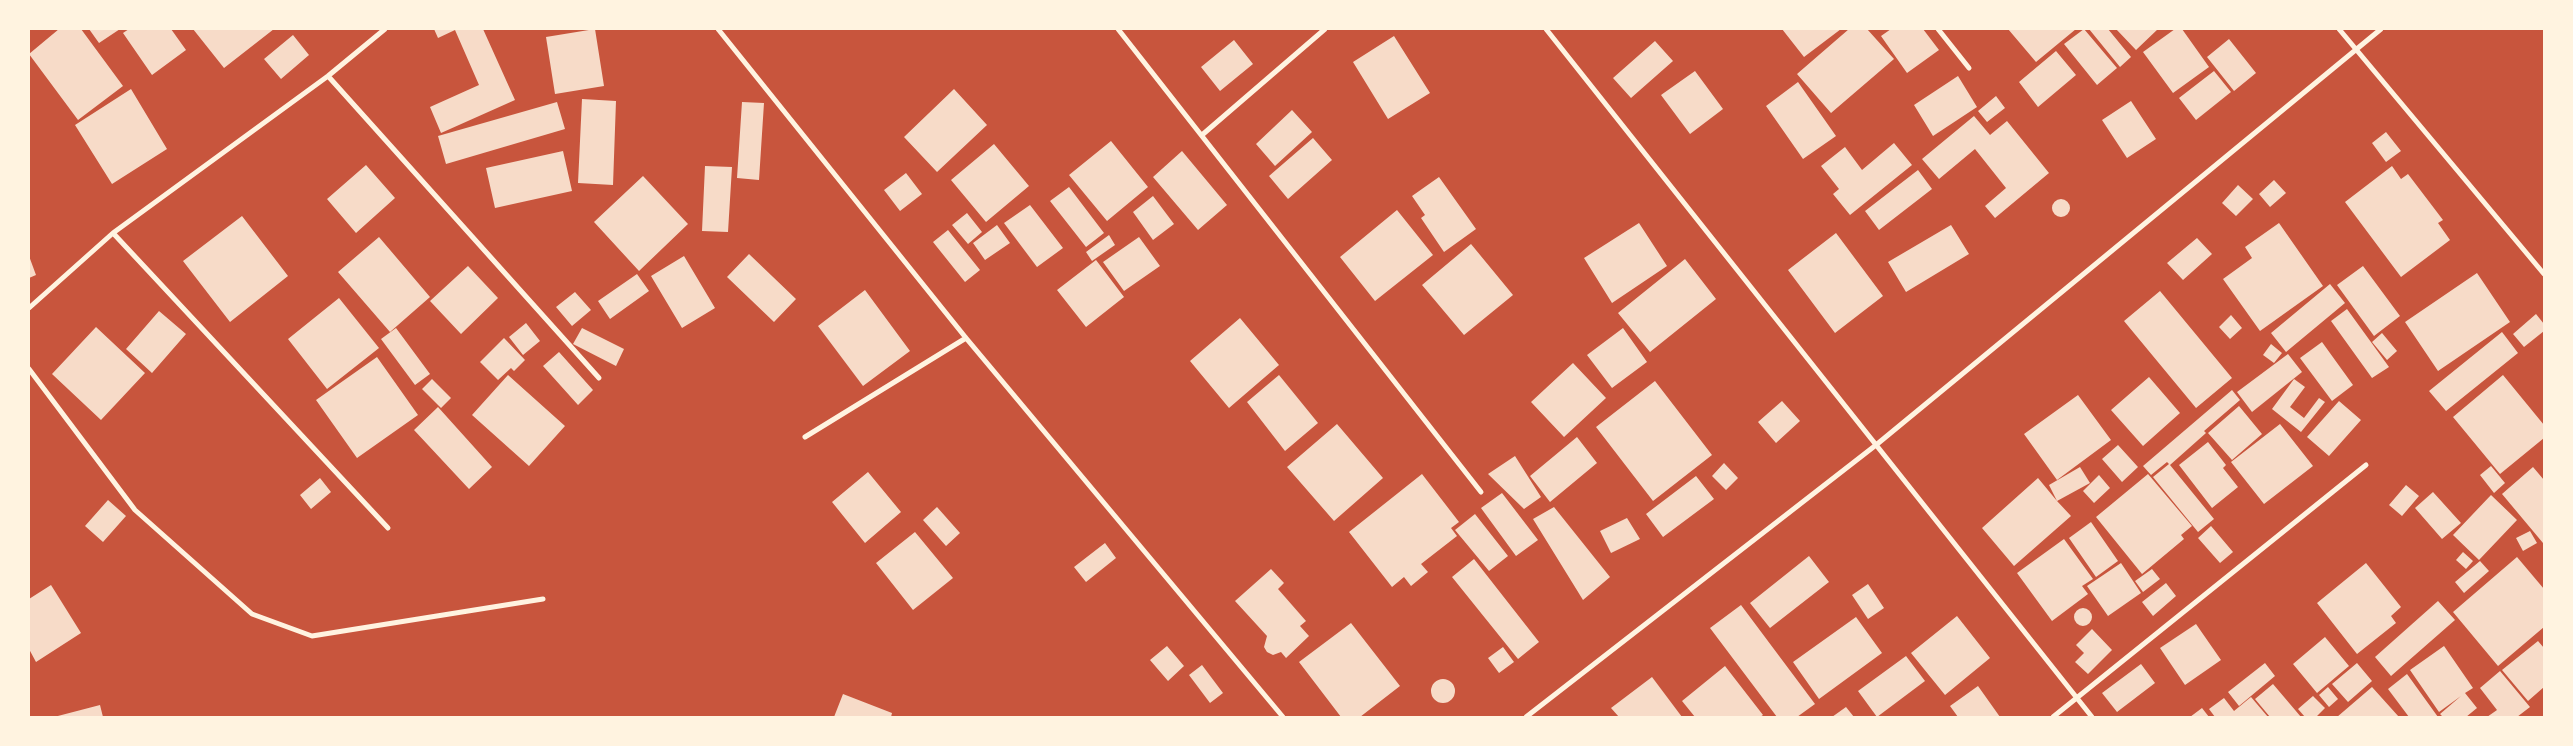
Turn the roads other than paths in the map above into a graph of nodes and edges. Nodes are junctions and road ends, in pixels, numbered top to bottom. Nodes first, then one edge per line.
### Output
1 (385, 29) edge
2 (718, 29) edge
3 (1118, 29) edge
4 (1325, 29) edge
5 (1546, 29) edge
6 (1938, 29) edge
7 (2339, 29) edge
8 (2381, 29) edge
9 (2356, 50) junction
10 (1969, 68) dead end
11 (328, 76) junction
12 (1202, 134) junction
13 (113, 233) junction
14 (2544, 274) edge
15 (29, 308) edge
16 (966, 338) junction
17 (29, 369) edge
18 (599, 378) dead end
19 (805, 437) dead end
20 (1876, 445) junction
21 (2366, 464) dead end
22 (1481, 492) dead end
23 (388, 528) dead end
24 (543, 599) dead end
25 (2077, 698) junction
26 (1283, 717) edge
27 (1526, 717) edge
28 (2053, 717) edge
29 (2092, 717) edge

1 - 11 street
2 - 16 street
3 - 12 street
4 - 12 street
5 - 20 street
6 - 10 street
7 - 9 street
8 - 9 street
9 - 14 street
9 - 20 street
11 - 13 street
11 - 18 street
12 - 22 street
13 - 15 street
13 - 23 street
16 - 19 street
16 - 26 street
17 - 24 street
20 - 25 street
20 - 27 street
21 - 25 street
25 - 28 street
25 - 29 street

